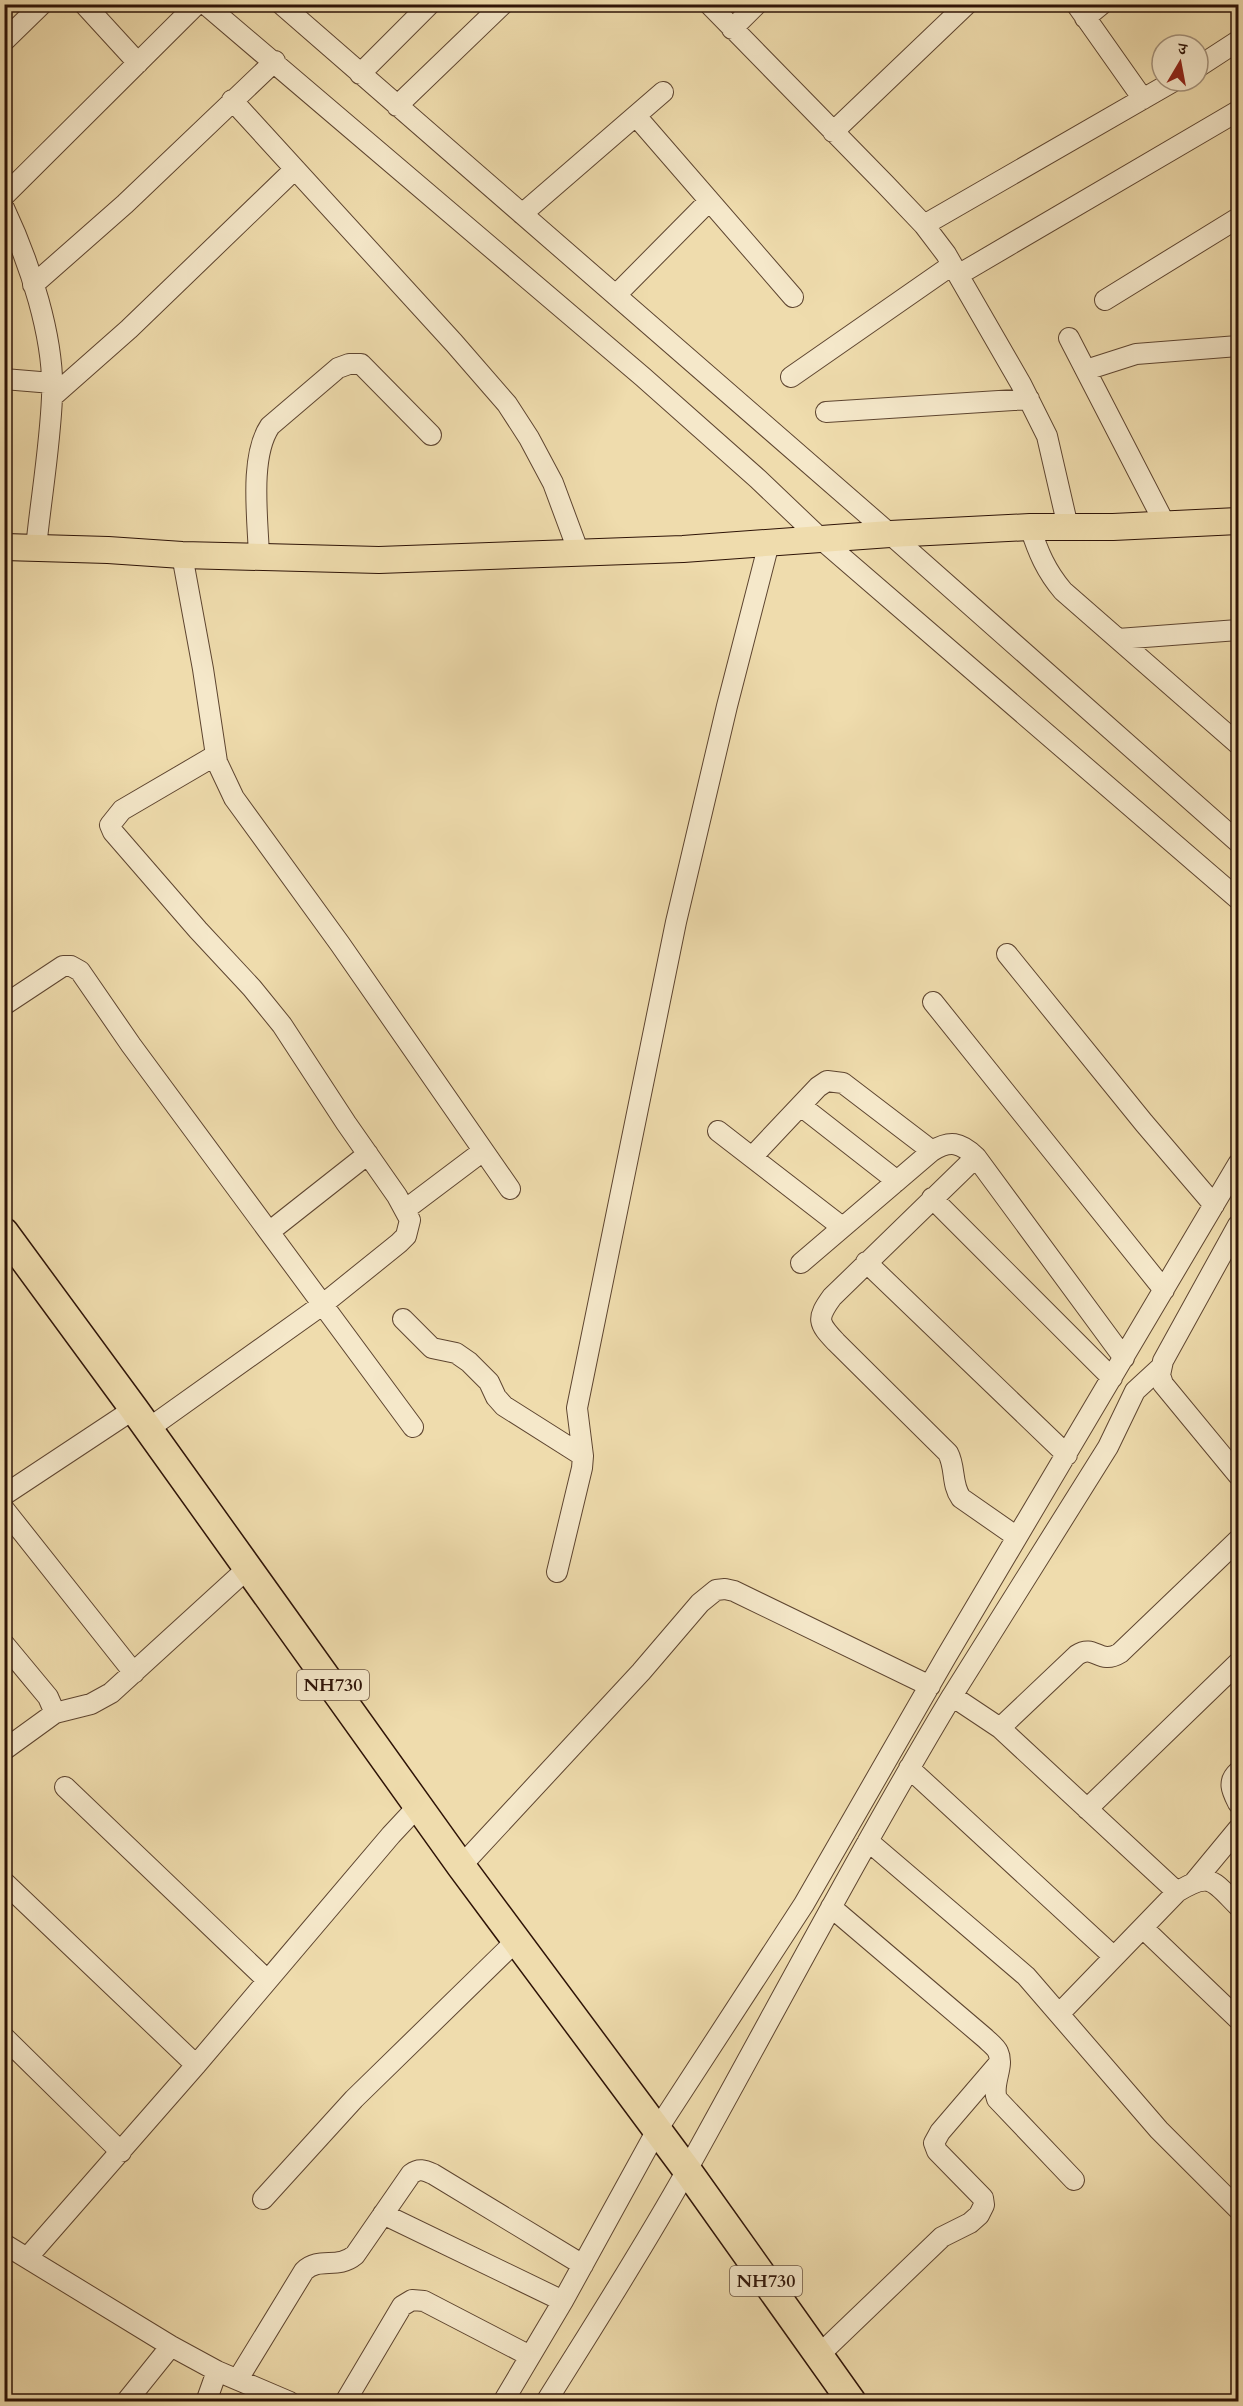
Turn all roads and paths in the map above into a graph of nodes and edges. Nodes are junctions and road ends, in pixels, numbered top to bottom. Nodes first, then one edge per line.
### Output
1 (42, 4) edge
2 (84, 4) edge
3 (197, 4) edge
4 (205, 4) edge
5 (281, 4) edge
6 (430, 4) edge
7 (503, 4) edge
8 (708, 4) edge
9 (757, 4) edge
10 (967, 4) edge
11 (1102, 4) edge
12 (1081, 11) edge
13 (732, 29) junction
14 (4, 40) edge
15 (1239, 41) edge
16 (1210, 59) edge
17 (274, 61) junction
18 (138, 63) junction
19 (360, 74) junction
20 (663, 92) dead end
21 (1153, 93) edge
22 (1143, 99) junction
23 (232, 100) junction
24 (397, 106) junction
25 (1239, 111) edge
26 (636, 116) junction
27 (833, 132) junction
28 (295, 169) junction
29 (4, 196) edge
30 (709, 201) junction
31 (4, 208) edge
32 (522, 214) junction
33 (1239, 218) edge
34 (924, 225) junction
35 (13, 255) edge
36 (955, 270) junction
37 (33, 285) junction
38 (616, 295) junction
39 (793, 297) dead end
40 (1105, 300) dead end
41 (1070, 338) dead end
42 (1239, 346) edge
43 (1086, 370) junction
44 (791, 377) dead end
45 (4, 379) edge
46 (52, 390) junction
47 (1029, 399) junction
48 (826, 412) dead end
49 (431, 435) dead end
50 (1239, 521) edge
51 (1165, 524) junction
52 (1030, 527) junction
53 (1068, 527) junction
54 (880, 535) junction
55 (828, 539) junction
56 (769, 543) junction
57 (4, 547) edge
58 (36, 548) junction
59 (579, 553) junction
60 (182, 555) junction
61 (259, 557) junction
62 (1239, 630) edge
63 (1118, 639) junction
64 (1239, 744) edge
65 (216, 755) junction
66 (1239, 842) edge
67 (1239, 899) edge
68 (1007, 954) dead end
69 (933, 1002) dead end
70 (4, 1005) edge
71 (801, 1106) junction
72 (718, 1131) dead end
73 (483, 1151) junction
74 (932, 1151) junction
75 (368, 1154) junction
76 (752, 1157) junction
77 (976, 1157) junction
78 (1239, 1164) edge
79 (897, 1181) junction
80 (510, 1189) dead end
81 (932, 1198) junction
82 (1214, 1205) junction
83 (406, 1209) junction
84 (1239, 1225) edge
85 (842, 1227) junction
86 (4, 1232) edge
87 (269, 1232) junction
88 (866, 1262) junction
89 (801, 1263) dead end
90 (1164, 1290) junction
91 (322, 1305) junction
92 (403, 1319) dead end
93 (1124, 1358) junction
94 (1160, 1368) junction
95 (1112, 1378) junction
96 (141, 1419) junction
97 (413, 1427) dead end
98 (1066, 1455) junction
99 (583, 1456) junction
100 (1239, 1475) edge
101 (4, 1495) edge
102 (4, 1509) edge
103 (1017, 1537) junction
104 (1239, 1540) edge
105 (248, 1568) junction
106 (557, 1572) dead end
107 (4, 1644) edge
108 (1239, 1663) edge
109 (134, 1673) junction
110 (930, 1686) junction
111 (952, 1696) junction
112 (55, 1713) junction
113 (1000, 1728) junction
114 (4, 1750) edge
115 (909, 1768) junction
116 (1239, 1772) edge
117 (64, 1787) dead end
118 (1239, 1803) edge
119 (419, 1805) junction
120 (1087, 1809) junction
121 (1239, 1829) edge
122 (868, 1841) junction
123 (462, 1866) junction
124 (1195, 1881) junction
125 (4, 1882) edge
126 (1177, 1892) junction
127 (1239, 1906) edge
128 (831, 1907) junction
129 (1143, 1928) junction
130 (517, 1940) junction
131 (1113, 1956) junction
132 (266, 1979) junction
133 (1059, 2014) junction
134 (1239, 2019) edge
135 (4, 2037) edge
136 (1000, 2062) junction
137 (196, 2065) junction
138 (660, 2134) junction
139 (121, 2152) junction
140 (683, 2166) junction
141 (1074, 2180) dead end
142 (263, 2199) dead end
143 (1239, 2209) edge
144 (383, 2214) junction
145 (4, 2244) edge
146 (27, 2258) junction
147 (583, 2265) junction
148 (563, 2301) junction
149 (171, 2346) junction
150 (819, 2355) junction
151 (530, 2356) junction
152 (217, 2370) junction
153 (238, 2379) junction
154 (126, 2402) edge
155 (206, 2402) edge
156 (290, 2402) edge
157 (345, 2402) edge
158 (503, 2402) edge
159 (546, 2402) edge
160 (852, 2402) edge

1 - 14 street
2 - 18 street
3 - 18 street
4 - 17 street
5 - 19 street
6 - 19 street
7 - 24 street
8 - 13 street
9 - 13 street
10 - 27 street
11 - 12 street
12 - 22 street
13 - 27 street
15 - 16 street
17 - 23 street
17 - 55 street
18 - 29 street
19 - 24 street
20 - 26 street
21 - 22 street
22 - 34 street
23 - 28 street
23 - 37 street
24 - 32 street
25 - 36 street
26 - 30 street
26 - 32 street
27 - 34 street
28 - 46 street
28 - 59 street
30 - 38 street
30 - 39 street
31 - 35 street
32 - 38 street
33 - 40 street
34 - 36 street
35 - 37 street
36 - 44 street
36 - 47 street
37 - 46 street
38 - 54 street
41 - 43 street
42 - 43 street
43 - 51 street
45 - 46 street
46 - 58 street
47 - 48 street
47 - 53 street
49 - 61 street
50 - 51 main road
51 - 53 main road
52 - 53 main road
52 - 54 main road
52 - 63 street
54 - 55 main road
54 - 66 street
55 - 56 main road
55 - 67 street
56 - 59 main road
56 - 99 street
57 - 58 main road
58 - 60 main road
59 - 61 main road
60 - 61 main road
60 - 65 street
62 - 63 street
63 - 64 street
65 - 73 street
65 - 75 street
68 - 82 street
69 - 90 street
70 - 87 street
71 - 74 street
71 - 76 street
71 - 79 street
72 - 76 street
73 - 80 street
73 - 83 street
74 - 77 street
74 - 79 street
75 - 83 street
75 - 87 street
76 - 85 street
77 - 81 street
77 - 93 street
78 - 82 street
79 - 85 street
81 - 88 street
81 - 95 street
82 - 90 street
83 - 91 street
84 - 94 street
85 - 89 street
86 - 96 highway, NH730
87 - 91 street
88 - 98 street
88 - 103 street
90 - 93 street
91 - 96 street
91 - 97 street
92 - 99 street
93 - 95 street
94 - 100 street
94 - 111 street
95 - 98 street
96 - 101 street
96 - 105 highway, NH730
98 - 103 street
99 - 106 street
102 - 109 street
103 - 110 street
104 - 113 street
105 - 109 street
105 - 119 highway, NH730
107 - 112 street
108 - 120 street
109 - 112 street
110 - 123 street
110 - 138 street
111 - 113 street
111 - 115 street
112 - 114 street
113 - 120 street
115 - 122 street
115 - 131 street
116 - 118 street
117 - 132 street
119 - 123 highway, NH730
119 - 132 street
120 - 126 street
121 - 124 street
122 - 128 street
122 - 133 street
123 - 130 highway, NH730
124 - 126 street
124 - 127 street
125 - 137 street
126 - 129 street
128 - 136 street
128 - 140 street
129 - 131 street
129 - 134 street
130 - 138 highway, NH730
130 - 142 street
131 - 133 street
132 - 137 street
133 - 143 street
135 - 139 street
136 - 141 street
136 - 150 street
137 - 139 street
138 - 140 highway, NH730
138 - 147 street
139 - 146 street
140 - 150 highway, NH730
140 - 159 street
144 - 147 street
144 - 148 street
144 - 153 street
145 - 146 street
146 - 149 street
147 - 148 street
148 - 151 street
149 - 152 street
149 - 154 street
150 - 160 highway, NH730
151 - 157 street
151 - 158 street
152 - 153 street
152 - 155 street
153 - 156 street

